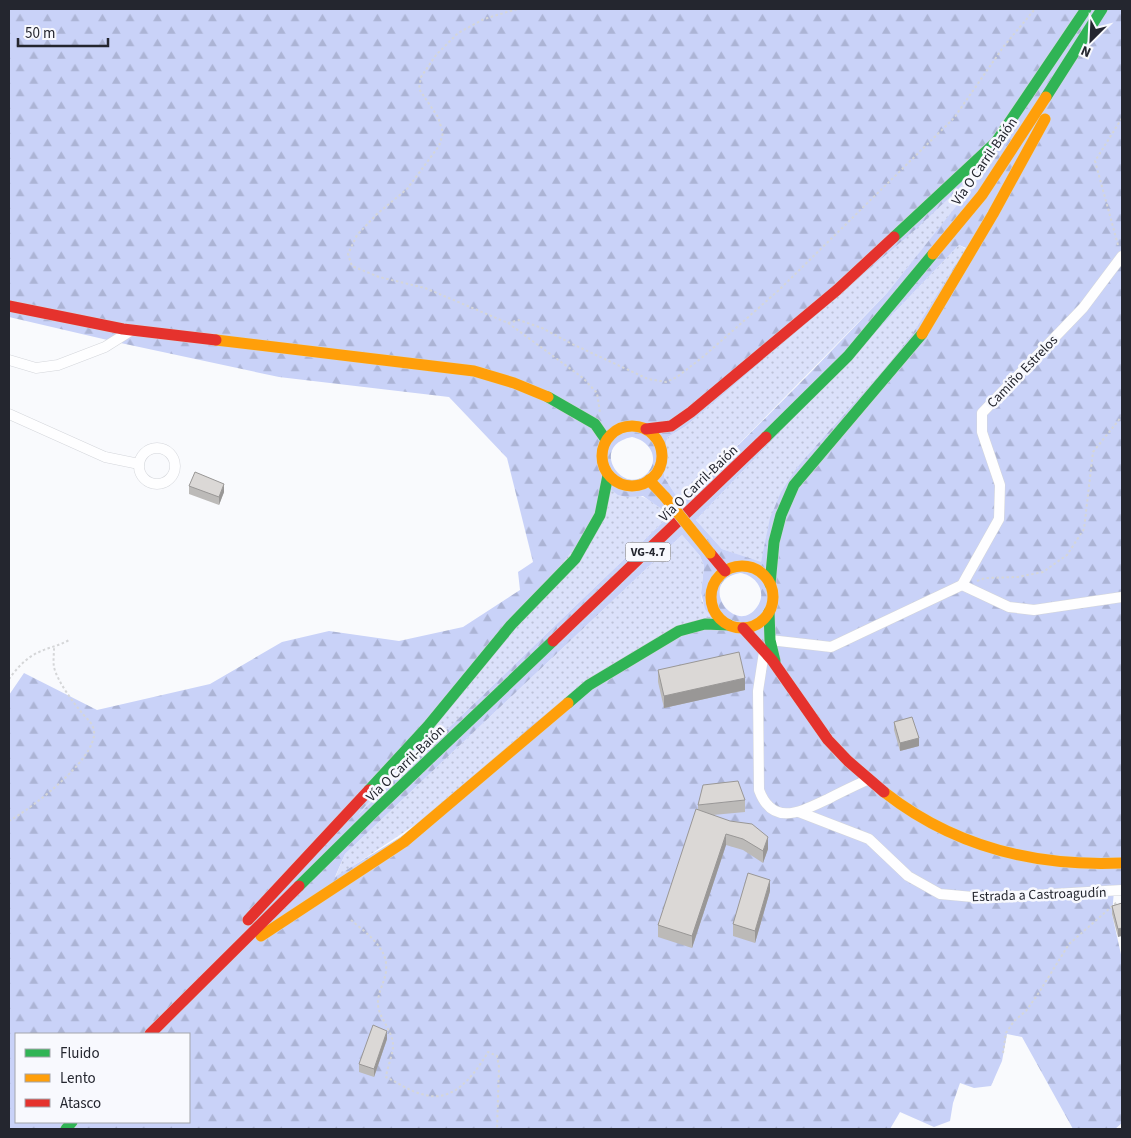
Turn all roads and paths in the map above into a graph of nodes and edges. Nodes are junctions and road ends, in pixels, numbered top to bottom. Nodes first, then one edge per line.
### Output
1 (517, 9) edge
2 (1035, 9) edge
3 (1086, 9) edge
4 (1102, 9) edge
5 (1090, 30) junction
6 (1122, 118) edge
7 (1122, 256) edge
8 (9, 306) edge
9 (508, 323) junction
10 (132, 330) junction
11 (9, 360) edge
12 (9, 414) edge
13 (1122, 416) edge
14 (595, 424) junction
15 (646, 429) junction
16 (606, 440) junction
17 (139, 464) dead end
18 (608, 475) junction
19 (649, 480) junction
20 (725, 571) junction
21 (770, 584) junction
22 (962, 585) junction
23 (1122, 597) edge
24 (769, 612) junction
25 (728, 625) junction
26 (743, 628) junction
27 (69, 640) dead end
28 (770, 640) junction
29 (54, 648) junction
30 (764, 652) junction
31 (776, 664) junction
32 (9, 679) edge
33 (867, 780) junction
34 (800, 812) junction
35 (9, 821) edge
36 (1122, 863) edge
37 (1122, 890) edge
38 (1122, 897) edge
39 (351, 920) dead end
40 (152, 1032) edge
41 (1003, 1053) dead end
42 (497, 1129) edge

1 - 9 path
2 - 9 path
3 - 15 main road
4 - 5 main road, Vía O Carril-Baión / VG-4.7
5 - 21 main road
5 - 40 main road, Vía O Carril-Baión / VG-4.7
6 - 7 path
7 - 22 street, Camiño Estrelos
8 - 10 main road
9 - 14 path
10 - 11 street
10 - 14 main road
12 - 17 street
13 - 22 path
14 - 16 main road
15 - 16 main road
15 - 19 main road
16 - 18 main road
18 - 19 main road
18 - 40 main road
19 - 20 main road, bridge
20 - 21 main road
20 - 25 main road
21 - 24 main road
22 - 23 street
22 - 28 street
24 - 26 main road
24 - 28 main road
25 - 26 main road
25 - 40 main road
26 - 30 main road
27 - 29 path
28 - 31 main road
29 - 32 path
29 - 35 path
30 - 31 main road
30 - 34 street, Estrada a Castroagudín
31 - 33 main road
33 - 34 street, Estrada a Castroagudín
33 - 36 main road
34 - 37 street, Estrada a Castroagudín
38 - 41 path
39 - 42 path

